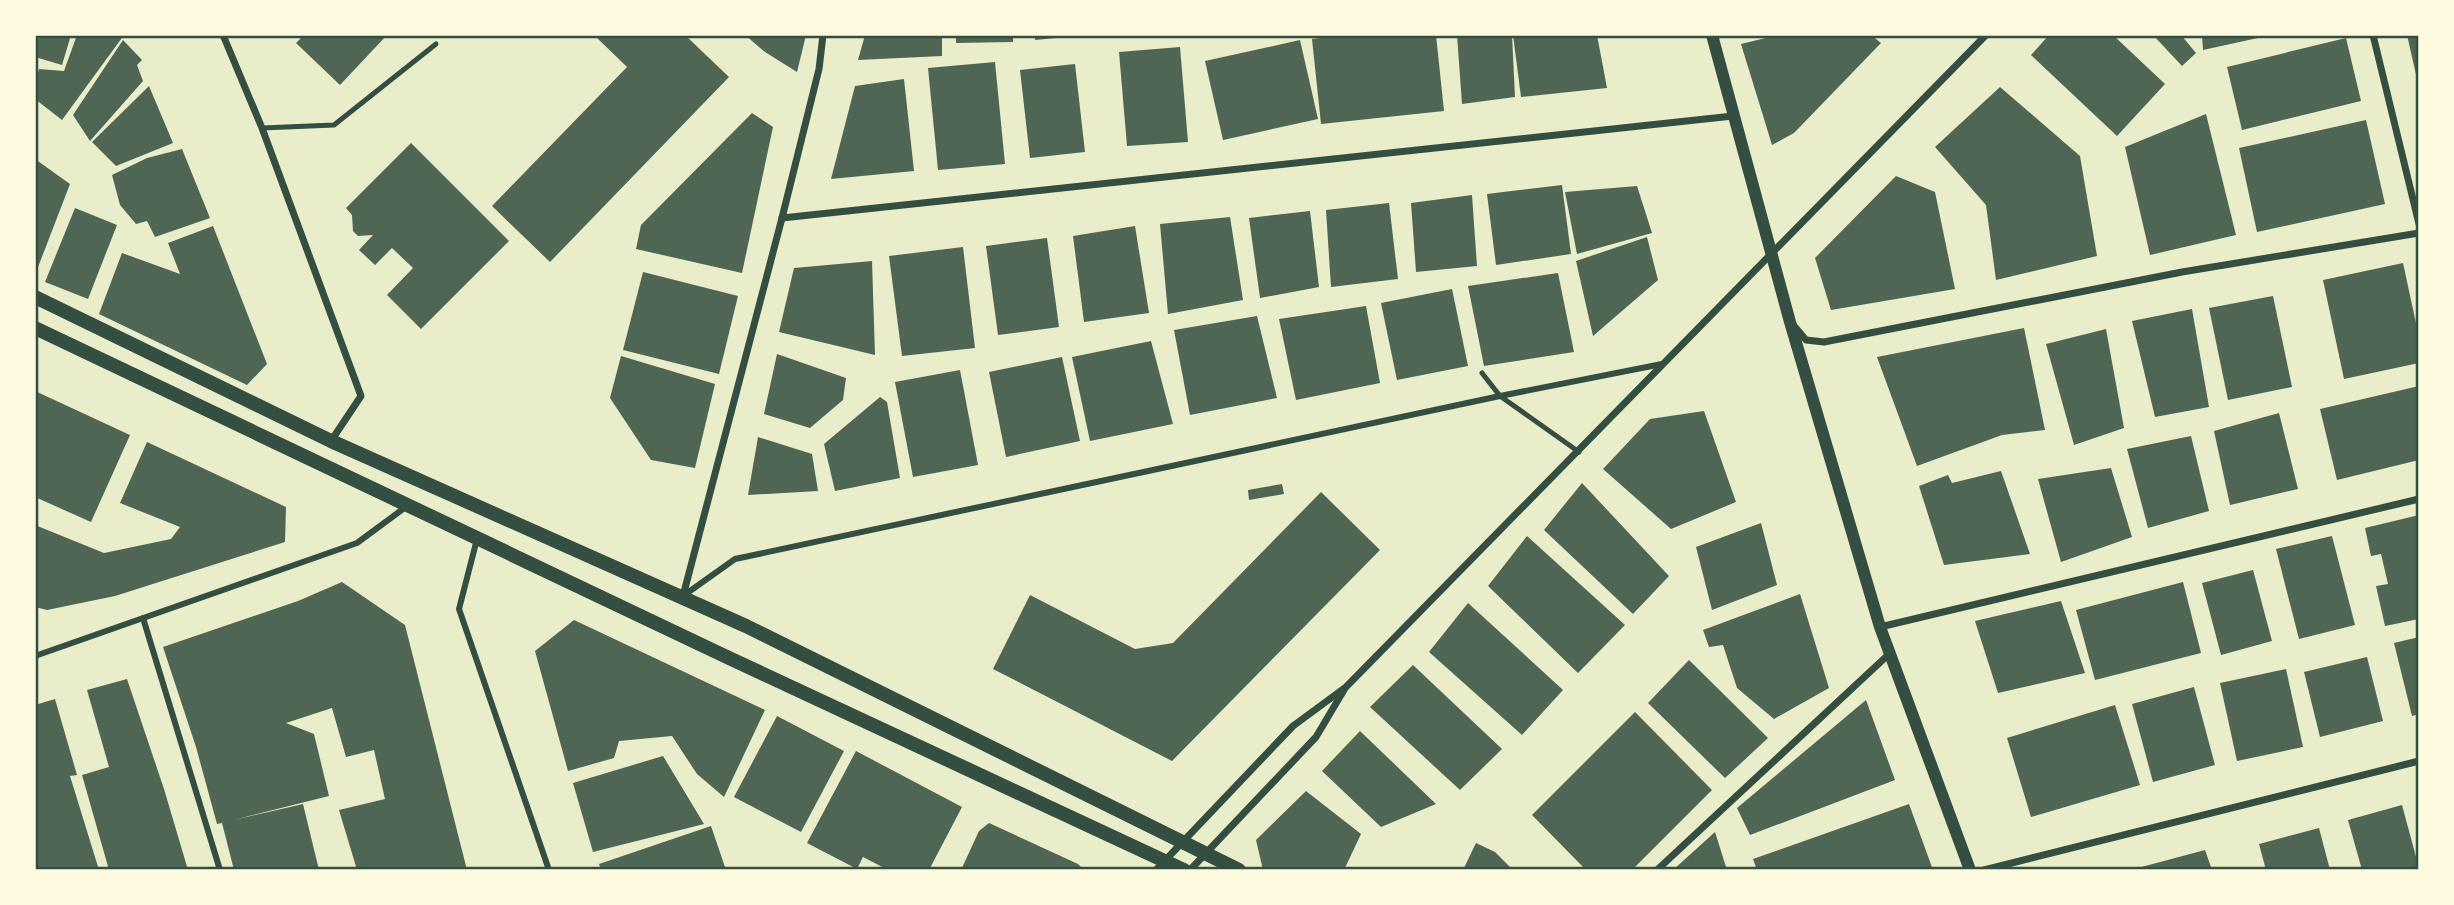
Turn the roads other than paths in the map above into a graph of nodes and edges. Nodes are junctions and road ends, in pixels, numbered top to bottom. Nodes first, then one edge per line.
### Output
1 (223, 35) edge
2 (823, 35) edge
3 (1712, 35) edge
4 (1986, 35) edge
5 (2373, 35) edge
6 (436, 44) dead end
7 (1733, 116) junction
8 (262, 128) junction
9 (782, 219) junction
10 (2419, 224) edge
11 (2419, 233) edge
12 (1772, 254) junction
13 (35, 297) edge
14 (1790, 322) junction
15 (35, 328) edge
16 (1664, 364) junction
17 (1482, 373) dead end
18 (1500, 396) junction
19 (331, 441) junction
20 (1579, 452) junction
21 (2419, 499) edge
22 (407, 506) junction
23 (477, 539) junction
24 (683, 596) junction
25 (143, 618) junction
26 (1880, 627) junction
27 (37, 654) edge
28 (1888, 655) junction
29 (1346, 687) junction
30 (2419, 761) edge
31 (1180, 843) junction
32 (1206, 855) junction
33 (1159, 866) edge
34 (220, 870) edge
35 (549, 870) edge
36 (1184, 870) edge
37 (1190, 870) edge
38 (1239, 870) edge
39 (1657, 870) edge
40 (1969, 870) edge
41 (1984, 870) edge

1 - 8 street
2 - 9 street
3 - 7 street
4 - 12 street
5 - 10 street
6 - 8 lane
7 - 9 street
7 - 12 street
8 - 19 street
9 - 24 street
11 - 14 street
12 - 14 street
12 - 16 street
13 - 19 main road
14 - 26 street
15 - 22 main road
16 - 18 street
16 - 20 street
17 - 18 lane
18 - 20 lane
18 - 24 street
19 - 24 main road
20 - 29 street
21 - 26 street
22 - 23 main road
22 - 25 street
23 - 33 main road
23 - 35 street
24 - 31 main road
25 - 27 street
25 - 34 street
26 - 28 street
28 - 39 street
28 - 40 street
29 - 31 street
29 - 32 street
30 - 41 street
31 - 32 main road
31 - 33 street
32 - 37 street
32 - 38 main road
33 - 36 main road

